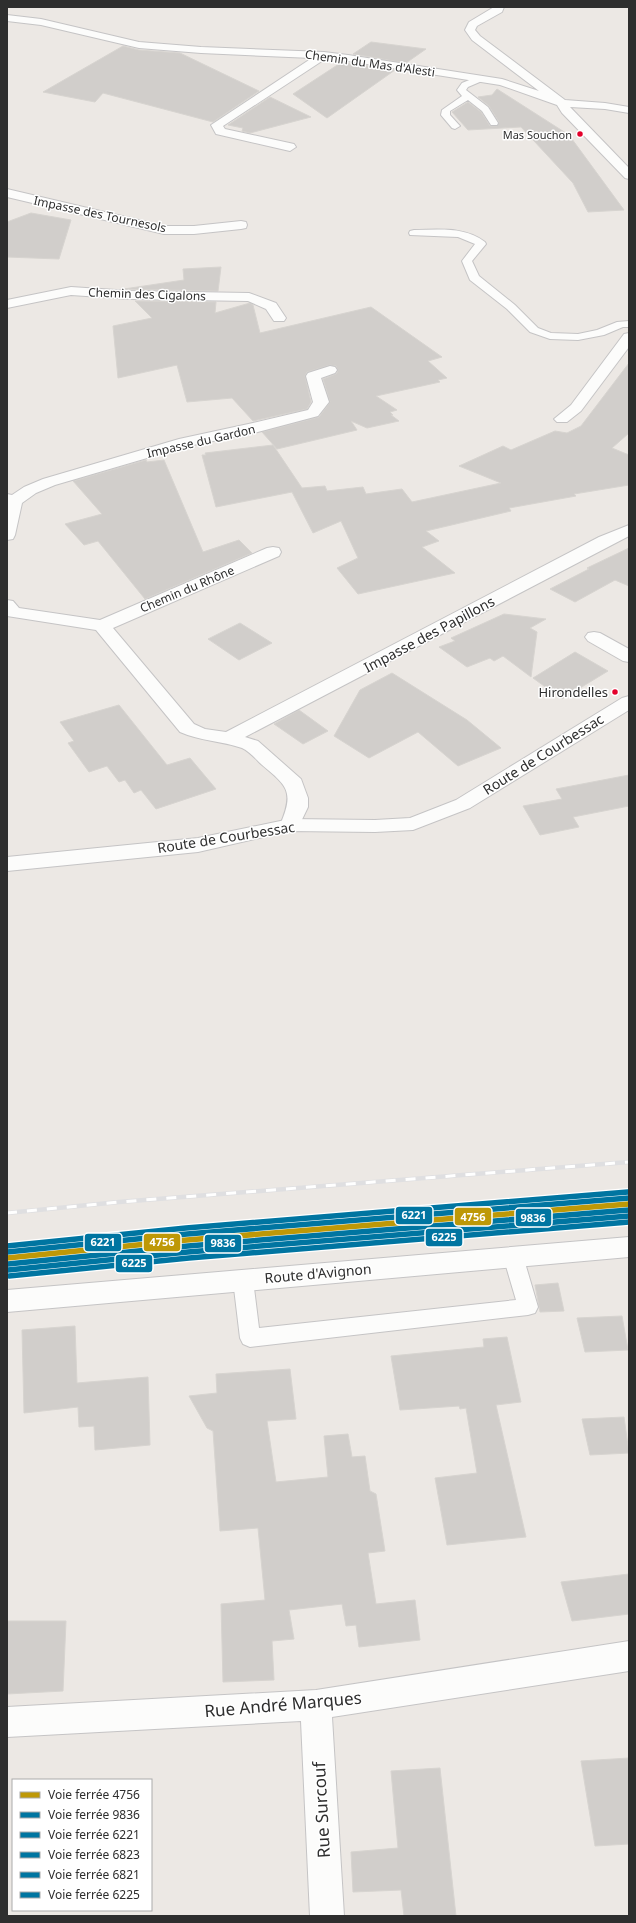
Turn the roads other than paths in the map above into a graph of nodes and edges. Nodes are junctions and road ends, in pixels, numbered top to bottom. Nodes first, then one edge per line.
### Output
1 (499, 7) edge
2 (7, 18) edge
3 (324, 55) junction
4 (479, 79) junction
5 (468, 96) junction
6 (562, 103) junction
7 (629, 110) edge
8 (494, 123) dead end
9 (455, 126) dead end
10 (290, 147) dead end
11 (629, 175) edge
12 (7, 193) edge
13 (241, 225) dead end
14 (414, 233) dead end
15 (7, 304) edge
16 (279, 318) dead end
17 (629, 324) edge
18 (629, 337) edge
19 (330, 370) dead end
20 (562, 419) dead end
21 (10, 500) edge
22 (629, 530) edge
23 (7, 535) edge
24 (273, 552) dead end
25 (7, 605) edge
26 (102, 626) junction
27 (594, 637) dead end
28 (629, 657) edge
29 (629, 702) edge
30 (229, 738) junction
31 (290, 825) junction
32 (7, 864) edge
33 (629, 1247) edge
34 (513, 1256) junction
35 (243, 1280) junction
36 (7, 1301) edge
37 (629, 1656) edge
38 (316, 1704) junction
39 (7, 1722) edge
40 (327, 1916) edge

1 - 6 street
2 - 3 street, Chemin du Mas d'Alesti
3 - 4 street, Chemin du Mas d'Alesti
3 - 10 street
4 - 5 lane
4 - 6 street, Chemin du Mas d'Alesti
5 - 8 lane
5 - 9 lane
6 - 7 street, Chemin du Mas d'Alesti
6 - 11 street
12 - 13 street, Impasse des Tournesols
14 - 17 lane
15 - 16 street, Chemin des Cigalons
18 - 20 street
19 - 21 street, Impasse du Gardon
21 - 23 street
22 - 30 street, Impasse des Papillons
24 - 26 street, Chemin du Rhône
25 - 26 street
26 - 30 street
27 - 28 street
29 - 31 street, Route de Courbessac
30 - 31 street
31 - 32 street, Route de Courbessac
33 - 34 street, Route d'Avignon
34 - 35 street, Route d'Avignon
34 - 35 lane
35 - 36 street, Route d'Avignon
37 - 38 street, Rue André Marques
38 - 39 street, Rue André Marques
38 - 40 street, Rue Surcouf

